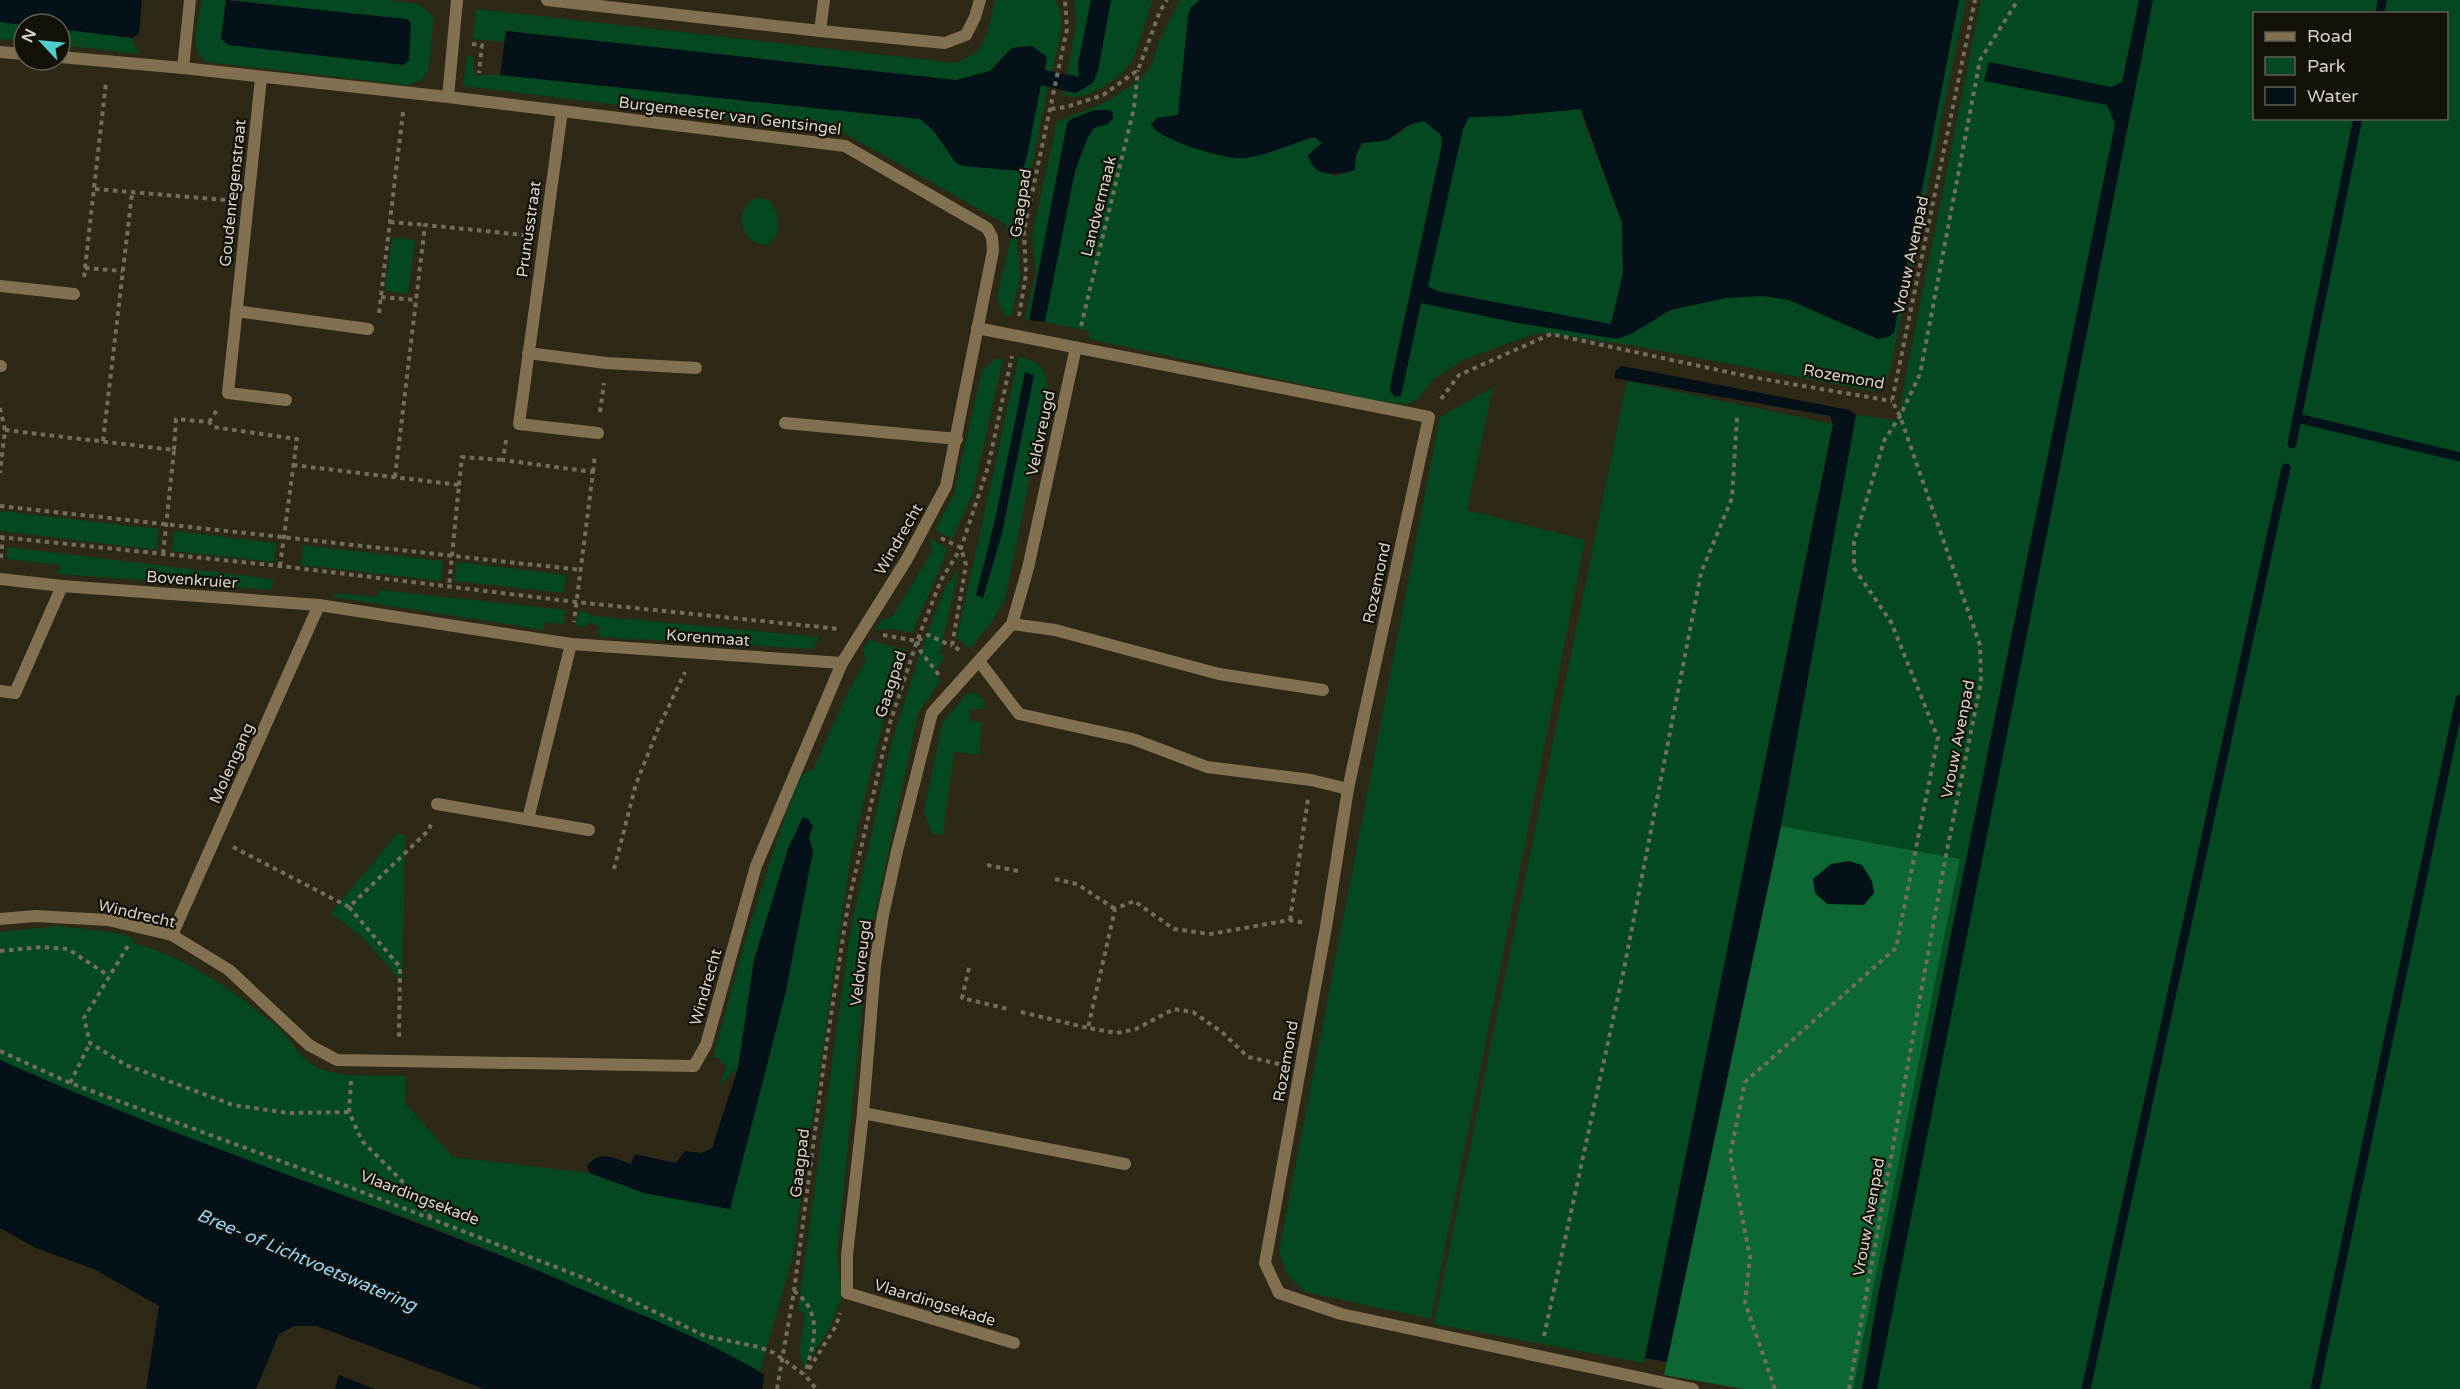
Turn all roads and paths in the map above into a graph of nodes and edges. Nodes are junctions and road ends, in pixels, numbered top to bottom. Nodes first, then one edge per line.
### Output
1 (190, 0) edge
2 (457, 0) edge
3 (547, 0) edge
4 (824, 0) edge
5 (980, 0) edge
6 (1065, 0) edge
7 (1167, 0) edge
8 (1975, 0) edge
9 (2018, 0) edge
10 (820, 31) junction
11 (72, 58) edge
12 (108, 61) junction
13 (183, 68) junction
14 (1138, 70) junction
15 (261, 78) junction
16 (405, 93) junction
17 (448, 97) junction
18 (1051, 109) junction
19 (562, 111) junction
20 (95, 189) junction
21 (132, 193) junction
22 (247, 202) junction
23 (390, 222) junction
24 (425, 225) junction
25 (987, 228) joint
26 (543, 237) junction
27 (85, 268) junction
28 (124, 271) junction
29 (0, 286) edge
30 (74, 294) joint
31 (381, 297) junction
32 (417, 300) junction
33 (236, 311) junction
34 (977, 328) junction
35 (368, 329) joint
36 (1016, 336) junction
37 (1076, 347) junction
38 (528, 353) junction
39 (696, 368) dead end
40 (286, 400) dead end
41 (1892, 401) junction
42 (0, 408) edge
43 (1900, 416) junction
44 (1429, 417) junction
45 (1737, 417) dead end
46 (519, 423) junction
47 (785, 423) dead end
48 (5, 430) junction
49 (598, 433) dead end
50 (957, 439) junction
51 (104, 441) junction
52 (174, 450) junction
53 (503, 460) junction
54 (293, 465) junction
55 (0, 473) edge
56 (395, 477) junction
57 (459, 485) junction
58 (0, 506) edge
59 (166, 526) junction
60 (2, 537) edge
61 (283, 539) junction
62 (960, 548) junction
63 (163, 555) junction
64 (453, 555) junction
65 (280, 566) junction
66 (0, 567) edge
67 (580, 570) junction
68 (0, 579) edge
69 (62, 586) junction
70 (449, 586) junction
71 (576, 602) junction
72 (319, 605) junction
73 (1012, 624) junction
74 (573, 627) dead end
75 (863, 631) junction
76 (917, 640) junction
77 (571, 644) junction
78 (952, 646) junction
79 (695, 653) junction
80 (979, 661) junction
81 (842, 663) junction
82 (953, 689) junction
83 (1323, 690) dead end
84 (0, 691) edge
85 (1311, 780) junction
86 (1348, 789) junction
87 (437, 804) joint
88 (528, 819) junction
89 (589, 830) dead end
90 (216, 838) junction
91 (987, 865) dead end
92 (614, 869) dead end
93 (1018, 872) dead end
94 (1055, 879) dead end
95 (349, 907) junction
96 (1115, 909) junction
97 (0, 919) edge
98 (1290, 920) junction
99 (140, 927) junction
100 (1326, 927) junction
101 (172, 934) junction
102 (0, 951) edge
103 (969, 968) dead end
104 (109, 976) junction
105 (1008, 1009) dead end
106 (1021, 1012) dead end
107 (1088, 1028) junction
108 (90, 1043) junction
109 (0, 1051) edge
110 (353, 1060) junction
111 (399, 1061) junction
112 (1301, 1068) junction
113 (70, 1083) junction
114 (349, 1112) junction
115 (863, 1113) junction
116 (1125, 1164) dead end
117 (431, 1218) junction
118 (794, 1291) junction
119 (847, 1293) junction
120 (1014, 1343) dead end
121 (1539, 1357) junction
122 (805, 1375) junction
123 (777, 1389) edge
124 (816, 1389) edge
125 (1693, 1389) edge
126 (1775, 1389) edge
127 (1849, 1389) edge

1 - 13 street
2 - 17 street
3 - 10 street
4 - 10 street
5 - 10 street
6 - 18 path, Gaagpad
7 - 14 path, Landvermaak
8 - 41 path, Vrouw Avenpad
9 - 43 path
11 - 12 street, Burgemeester van Gentsingel
12 - 13 street, Burgemeester van Gentsingel
12 - 20 path
13 - 15 street, Burgemeester van Gentsingel
14 - 18 path
14 - 37 path, Landvermaak
15 - 16 street, Burgemeester van Gentsingel
15 - 22 street, Goudenregenstraat
16 - 17 street, Burgemeester van Gentsingel
16 - 23 path
17 - 19 street, Burgemeester van Gentsingel
18 - 36 path, Gaagpad
19 - 25 street, Burgemeester van Gentsingel
19 - 26 street, Prunusstraat
20 - 21 path
20 - 27 path
21 - 22 path
21 - 28 path
22 - 33 street, Goudenregenstraat
23 - 24 path
23 - 31 path
24 - 26 path
24 - 32 path
25 - 34 street, Windrecht
26 - 38 street, Prunusstraat
27 - 28 path
27 - 30 path
28 - 51 path
29 - 30 street
31 - 32 path
31 - 35 path
32 - 56 path
33 - 35 street
33 - 40 street, Goudenregenstraat
34 - 36 street
34 - 50 street, Windrecht
36 - 37 street
36 - 62 path, Gaagpad
37 - 44 street
37 - 73 street, Veldvreugd
38 - 39 street
38 - 46 street, Prunusstraat
41 - 43 path, Vrouw Avenpad
41 - 44 path, Rozemond
42 - 48 path
43 - 126 path
43 - 127 path, Vrouw Avenpad
44 - 86 street, Rozemond
45 - 121 path
46 - 49 street
46 - 53 path
47 - 50 street
48 - 51 path
48 - 55 path
50 - 75 street, Windrecht
51 - 52 path
52 - 54 path
52 - 59 path
53 - 57 path
53 - 67 path
54 - 56 path
54 - 61 path
56 - 57 path
57 - 64 path
58 - 59 path
59 - 61 path
59 - 63 path
60 - 63 path
60 - 66 path
61 - 64 path
61 - 65 path
62 - 76 path, Gaagpad
62 - 78 path
63 - 65 path
64 - 67 path
64 - 70 path
65 - 70 path
67 - 71 path
68 - 69 street, Bovenkruier
69 - 72 street, Bovenkruier
69 - 84 street
70 - 71 path
71 - 74 path
71 - 75 path
72 - 77 street, Korenmaat
72 - 90 street, Molengang
73 - 80 street, Veldvreugd
73 - 83 street
75 - 76 path
75 - 81 street, Windrecht
76 - 78 path
76 - 82 path
76 - 118 path, Gaagpad
77 - 79 street, Korenmaat
77 - 88 street
78 - 80 path
79 - 81 street, Korenmaat
79 - 92 path
80 - 82 street, Veldvreugd
80 - 85 street
81 - 111 street, Windrecht
82 - 115 street, Veldvreugd
85 - 86 street
85 - 98 path
86 - 100 street, Rozemond
87 - 88 street
87 - 95 path
88 - 89 street
90 - 95 path
90 - 101 street, Molengang
91 - 93 path
94 - 96 path
95 - 111 path
96 - 98 path
96 - 107 path
97 - 99 street, Windrecht
98 - 100 path
99 - 101 street, Windrecht
99 - 104 path
100 - 112 street, Rozemond
101 - 110 street, Windrecht
102 - 104 path
103 - 105 path
104 - 108 path
106 - 107 path
107 - 112 path
108 - 113 path
108 - 114 path
109 - 113 path, Vlaardingsekade
110 - 111 street, Windrecht
110 - 114 path
112 - 121 street, Rozemond
113 - 117 path, Vlaardingsekade
114 - 117 path
115 - 116 street
115 - 119 street, Veldvreugd
117 - 122 path, Vlaardingsekade
118 - 122 path
118 - 123 path, Gaagpad
119 - 120 street, Vlaardingsekade
119 - 122 path
121 - 125 street, Rozemond
122 - 124 path, Vlaardingsekade

